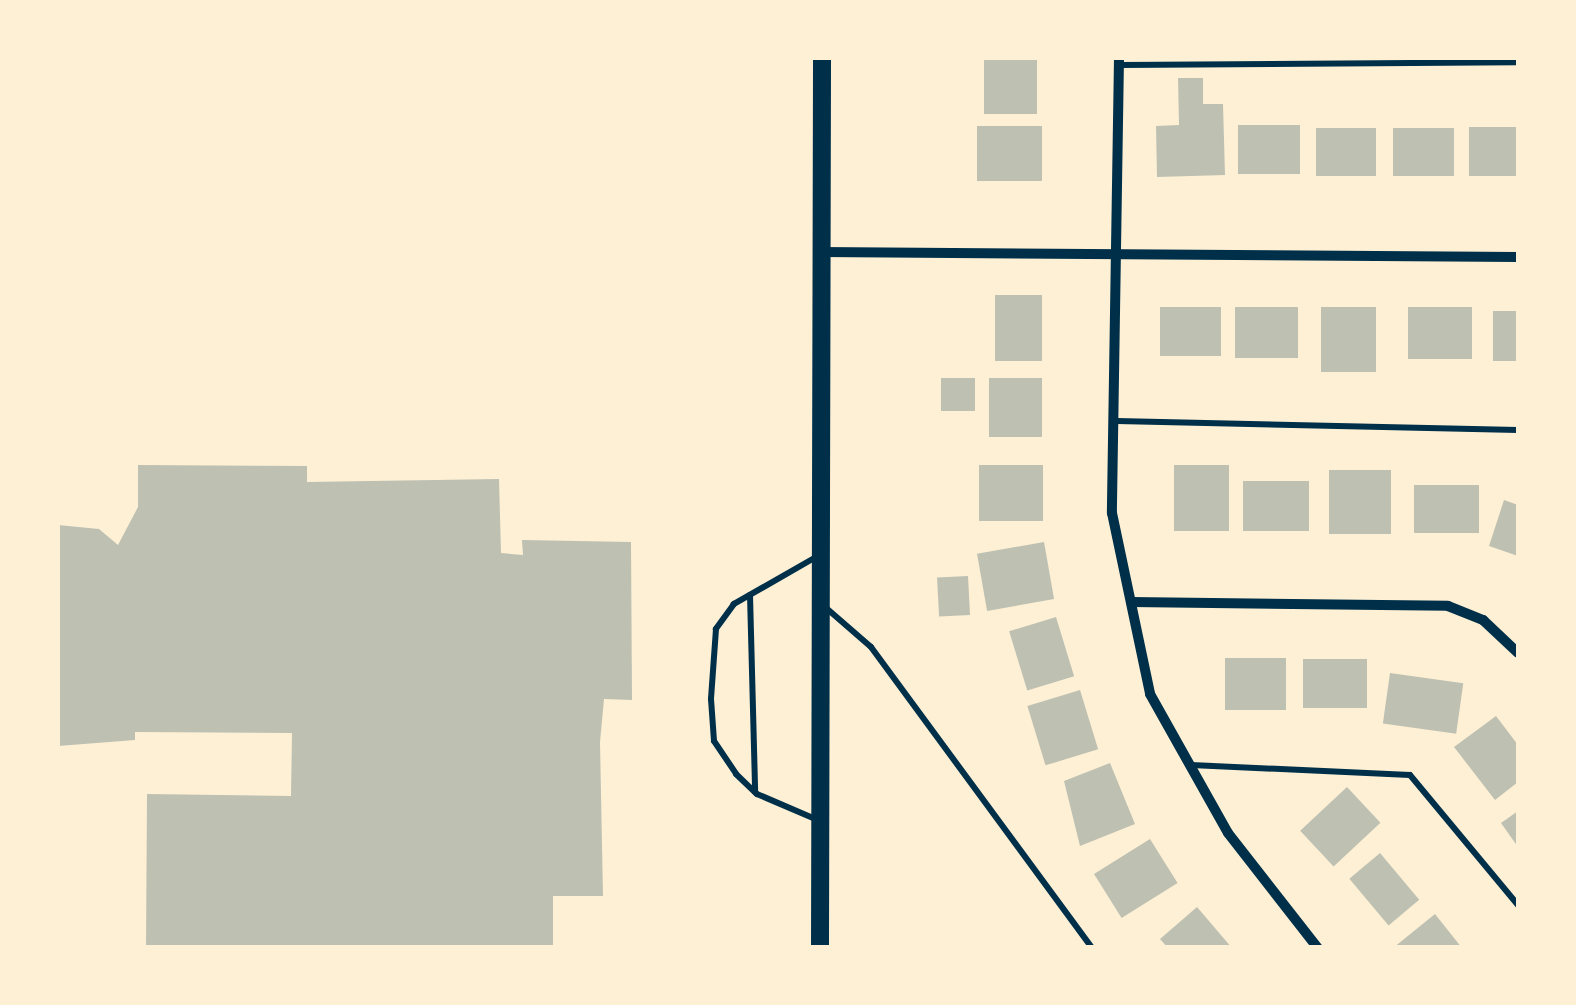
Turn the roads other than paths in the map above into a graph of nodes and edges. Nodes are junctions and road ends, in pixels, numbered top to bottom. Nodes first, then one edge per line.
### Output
1 (822, 58) edge
2 (1119, 61) edge
3 (1518, 62) edge
4 (821, 252) junction
5 (1119, 254) junction
6 (1518, 257) edge
7 (1117, 421) junction
8 (1518, 430) edge
9 (821, 554) junction
10 (750, 595) junction
11 (1131, 602) junction
12 (820, 603) junction
13 (1518, 653) edge
14 (1190, 765) junction
15 (754, 792) junction
16 (820, 820) junction
17 (1518, 905) edge
18 (820, 948) edge
19 (1092, 948) edge
20 (1318, 948) edge

1 - 4 main road
2 - 3 lane
2 - 5 street
4 - 5 street
4 - 9 main road
5 - 6 street
5 - 7 street
7 - 8 lane
7 - 11 street
9 - 10 lane
9 - 12 main road
10 - 15 lane
10 - 15 lane
11 - 13 street
11 - 14 street
12 - 16 main road
12 - 19 lane
14 - 17 lane
14 - 20 street
15 - 16 lane
16 - 18 main road

